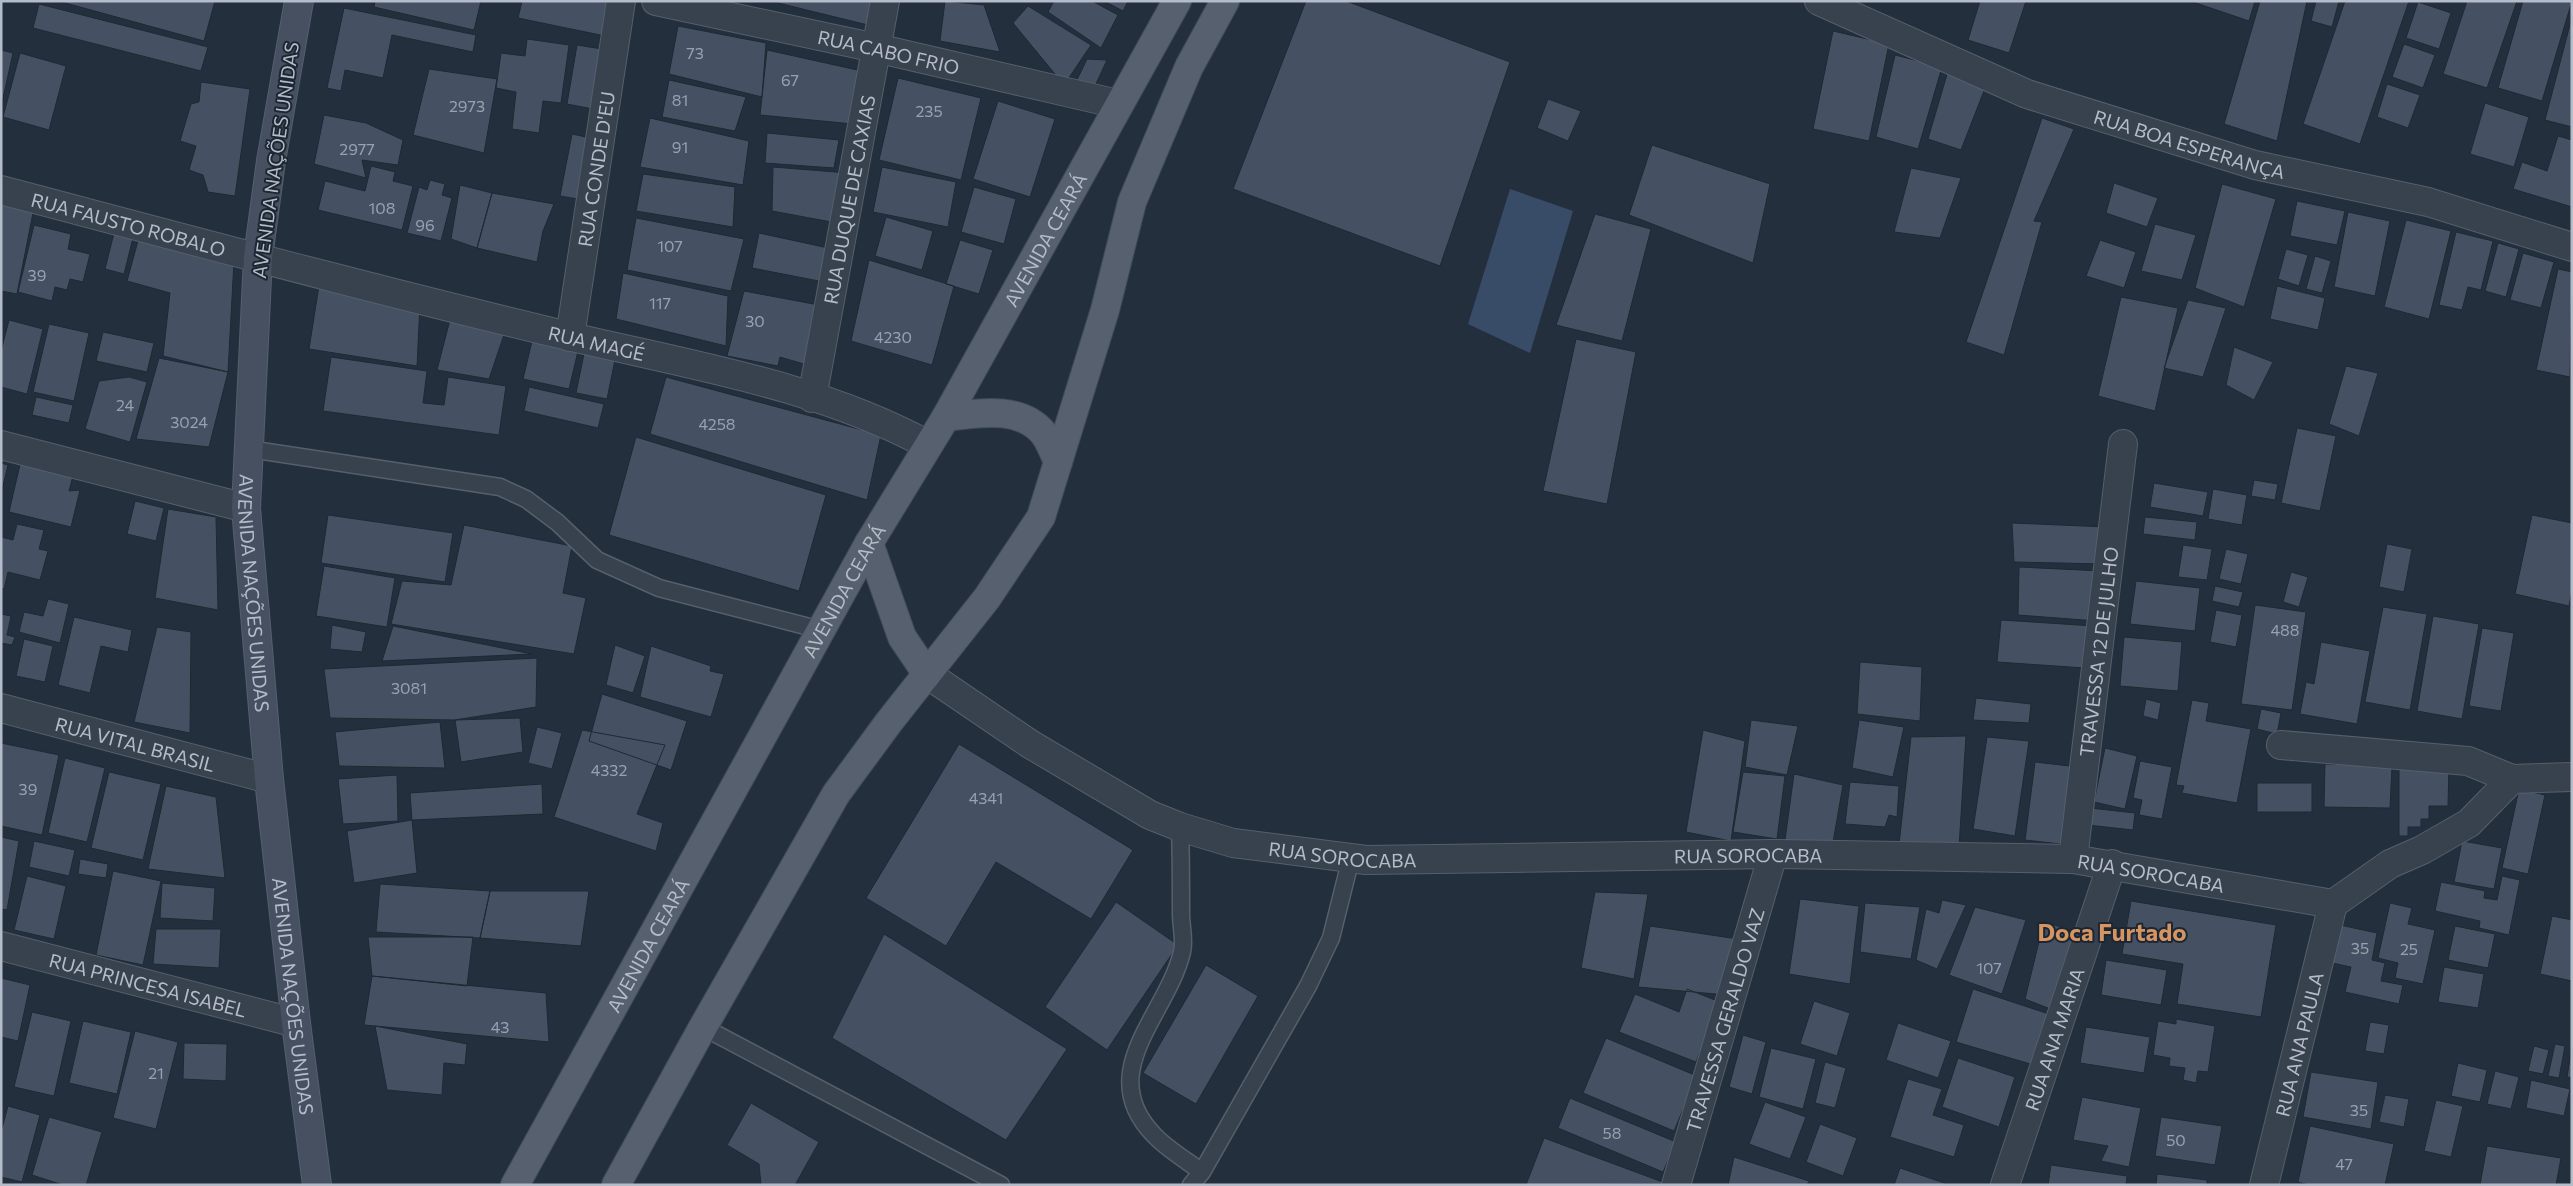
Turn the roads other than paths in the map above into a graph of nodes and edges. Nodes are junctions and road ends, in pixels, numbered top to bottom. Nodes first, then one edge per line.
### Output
1 (299, 1) edge
2 (621, 1) edge
3 (656, 1) edge
4 (885, 1) edge
5 (1177, 1) edge
6 (1225, 1) edge
7 (1819, 1) edge
8 (876, 48) junction
9 (1118, 104) junction
10 (1, 190) edge
11 (2572, 247) edge
12 (258, 257) junction
13 (570, 337) junction
14 (812, 398) junction
15 (946, 416) junction
16 (2123, 444) dead end
17 (1, 445) edge
18 (928, 445) junction
19 (249, 449) junction
20 (1058, 462) junction
21 (246, 508) junction
22 (869, 543) junction
23 (821, 630) junction
24 (927, 674) junction
25 (1, 708) edge
26 (2282, 745) dead end
27 (2572, 777) edge
28 (269, 779) junction
29 (2512, 779) junction
30 (1180, 827) junction
31 (1773, 854) junction
32 (1351, 858) junction
33 (2073, 859) junction
34 (2112, 864) junction
35 (2332, 904) junction
36 (1, 946) edge
37 (296, 1023) junction
38 (702, 1026) junction
39 (1202, 1172) junction
40 (317, 1185) edge
41 (515, 1185) edge
42 (616, 1185) edge
43 (1001, 1185) edge
44 (1191, 1185) edge
45 (1676, 1185) edge
46 (2005, 1185) edge
47 (2264, 1185) edge

1 - 12 street, AVENIDA NAÇÕES UNIDAS
2 - 13 street, RUA CONDE D'EU
3 - 8 street, RUA CABO FRIO
4 - 8 street, RUA DUQUE DE CAXIAS
5 - 9 main road, AVENIDA CEARÁ
6 - 20 main road
7 - 11 street, RUA BOA ESPERANÇA
8 - 9 street, RUA CABO FRIO
8 - 14 street, RUA DUQUE DE CAXIAS
9 - 15 main road, AVENIDA CEARÁ
10 - 12 street, RUA FAUSTO ROBALO
12 - 13 street, RUA MAGÉ
12 - 19 street, AVENIDA NAÇÕES UNIDAS
13 - 14 street, RUA MAGÉ
14 - 18 street, RUA MAGÉ
15 - 18 main road, AVENIDA CEARÁ
15 - 20 main road
16 - 33 street, TRAVESSA 12 DE JULHO
17 - 21 street
18 - 22 main road, AVENIDA CEARÁ
19 - 21 street, AVENIDA NAÇÕES UNIDAS
19 - 23 lane
20 - 24 main road
21 - 28 street, AVENIDA NAÇÕES UNIDAS
22 - 23 main road, AVENIDA CEARÁ
22 - 24 main road
23 - 41 main road, AVENIDA CEARÁ
24 - 30 street, RUA SOROCABA
24 - 38 main road
25 - 28 street, RUA VITAL BRASIL
26 - 29 street
27 - 29 street
28 - 37 street, AVENIDA NAÇÕES UNIDAS
29 - 35 street
30 - 32 street, RUA SOROCABA
30 - 39 lane
31 - 32 street, RUA SOROCABA
31 - 33 street, RUA SOROCABA
31 - 45 street, TRAVESSA GERALDO VAZ
32 - 39 lane
33 - 34 street, RUA SOROCABA
34 - 35 street, RUA SOROCABA
34 - 46 street, RUA ANA MARIA
35 - 47 street, RUA ANA PAULA
36 - 37 street, RUA PRINCESA ISABEL
37 - 40 street, AVENIDA NAÇÕES UNIDAS
38 - 42 main road
38 - 43 lane
39 - 44 lane

